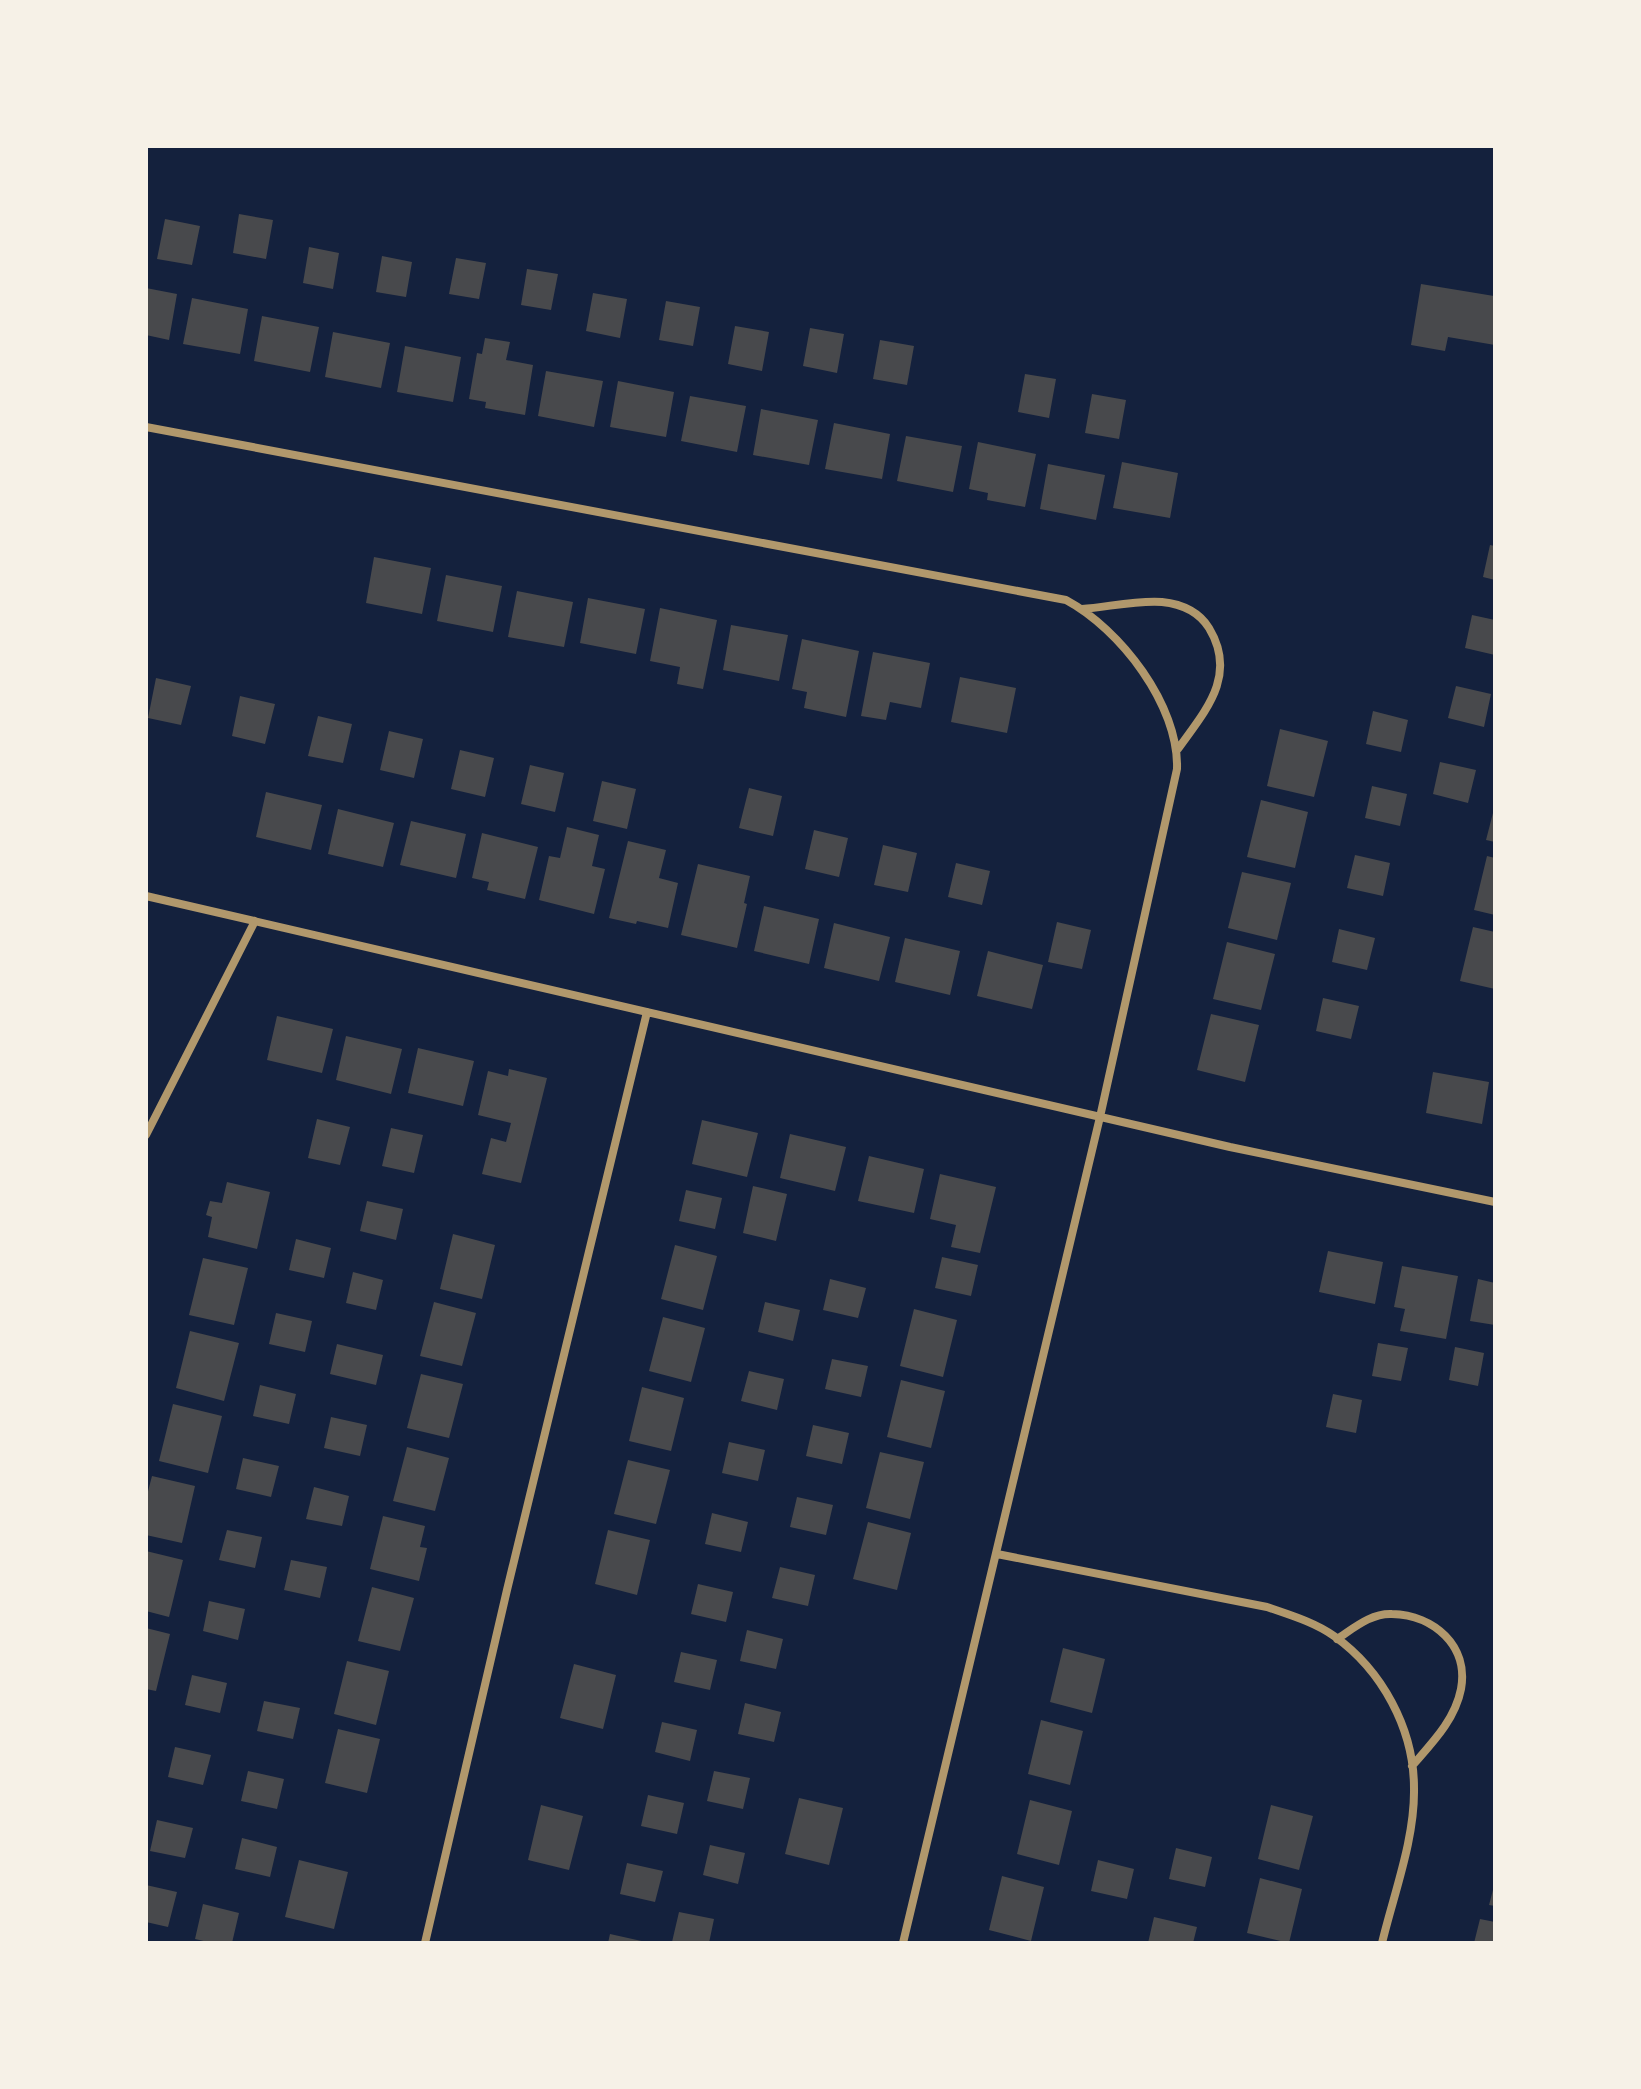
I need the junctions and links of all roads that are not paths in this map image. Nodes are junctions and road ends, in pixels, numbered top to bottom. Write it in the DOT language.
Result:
graph roads {
  1 [pos="146,427"];
  2 [pos="1082,609"];
  3 [pos="1178,749"];
  4 [pos="146,896"];
  5 [pos="255,921"];
  6 [pos="647,1012"];
  7 [pos="1100,1117"];
  8 [pos="146,1135"];
  9 [pos="1495,1202"];
  10 [pos="997,1554"];
  11 [pos="1337,1639"];
  12 [pos="1412,1766"];
  13 [pos="425,1943"];
  14 [pos="903,1943"];
  15 [pos="1382,1943"];
  1 -- 2 [label="street"];
  2 -- 3 [label="street"];
  2 -- 3 [label="street"];
  3 -- 7 [label="street"];
  4 -- 5 [label="street"];
  5 -- 6 [label="street"];
  5 -- 8 [label="street"];
  6 -- 7 [label="street"];
  6 -- 13 [label="street"];
  7 -- 9 [label="street"];
  7 -- 10 [label="street"];
  10 -- 11 [label="street"];
  10 -- 14 [label="street"];
  11 -- 12 [label="street"];
  11 -- 12 [label="street"];
  12 -- 15 [label="street"];
}
